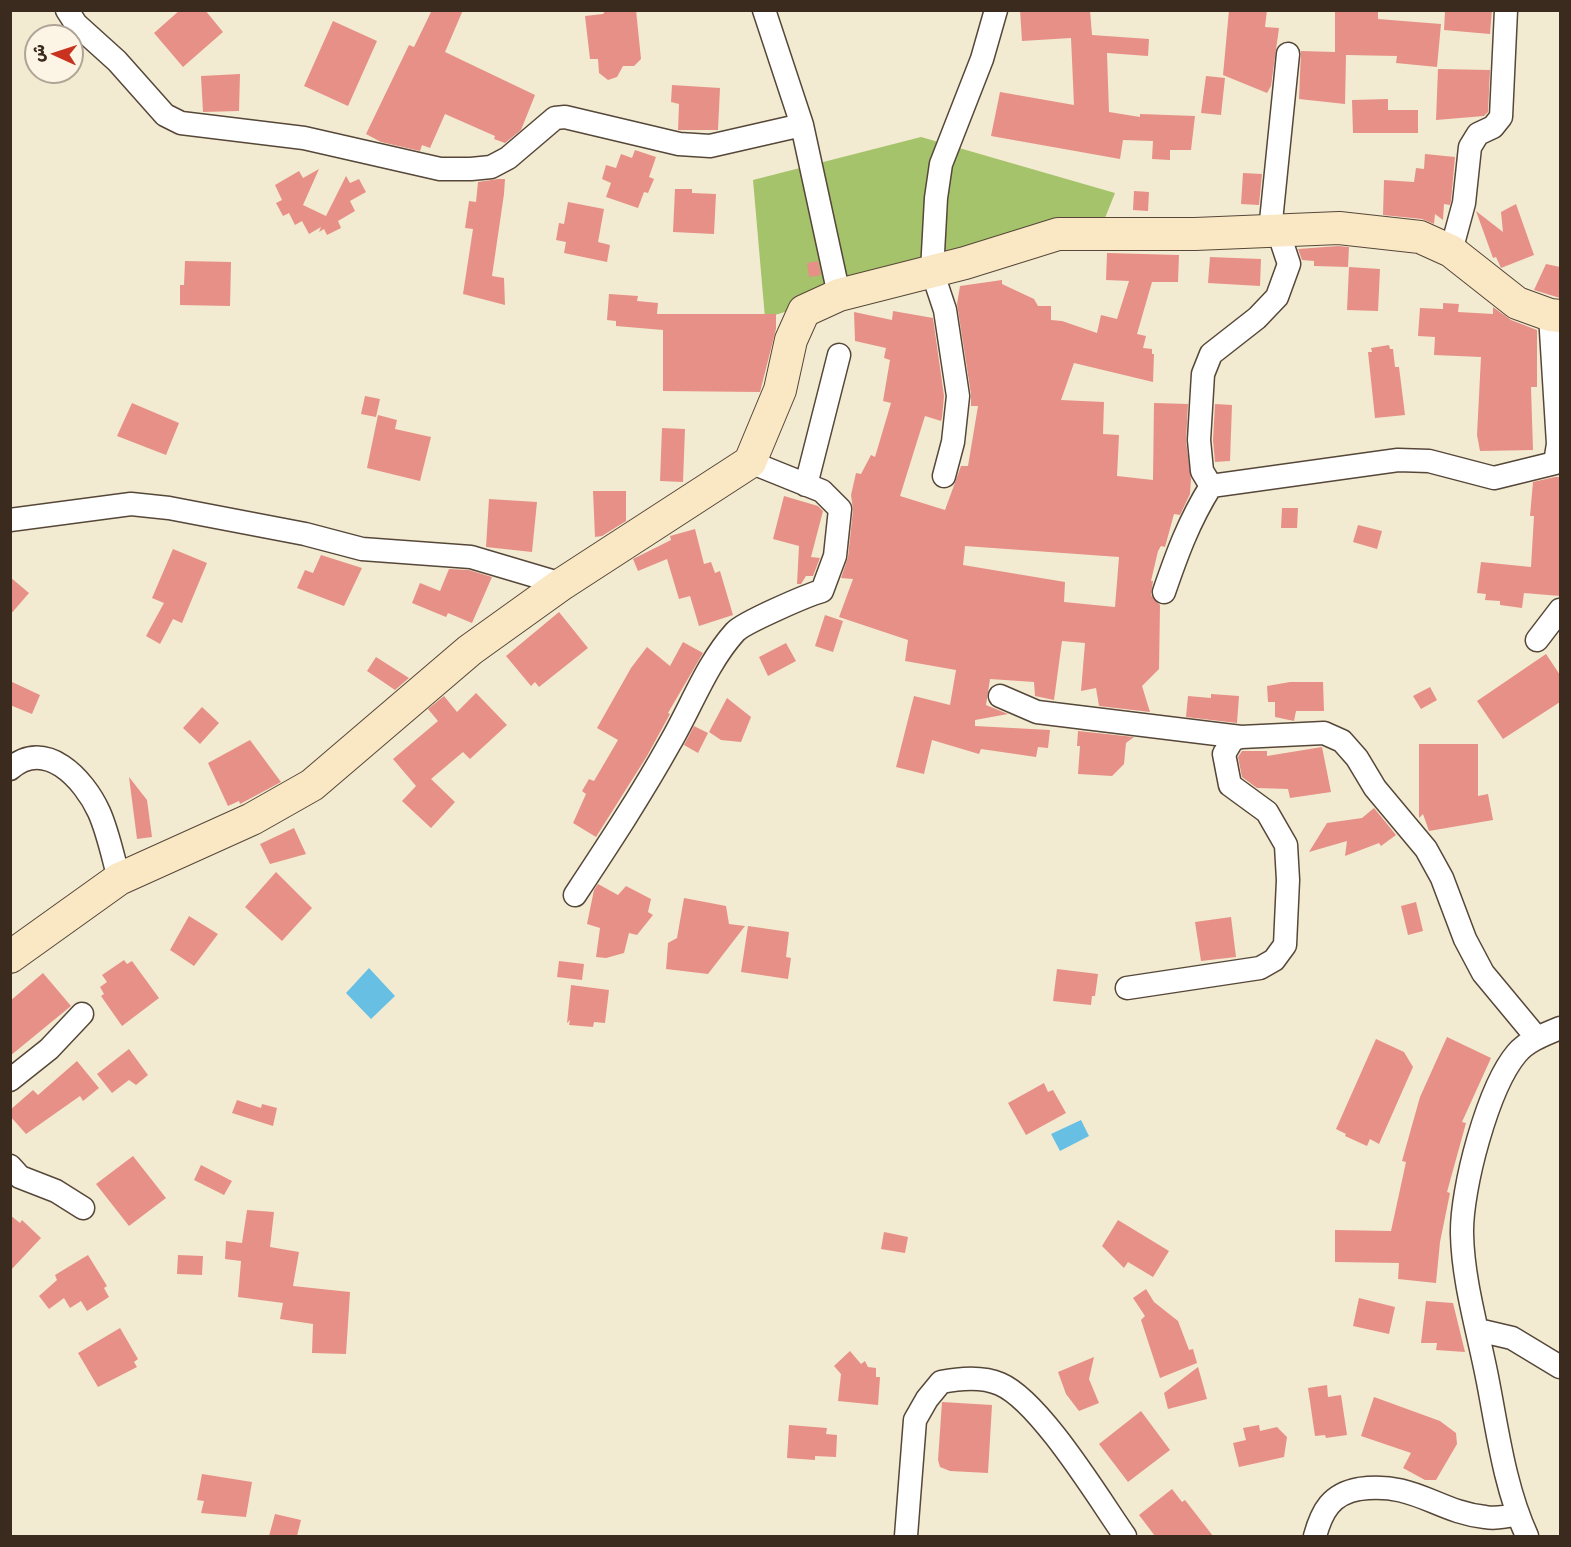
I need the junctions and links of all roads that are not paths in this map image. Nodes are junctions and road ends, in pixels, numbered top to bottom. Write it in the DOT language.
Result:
graph roads {
  1 [pos="67,10"];
  2 [pos="764,10"];
  3 [pos="996,10"];
  4 [pos="1506,10"];
  5 [pos="1288,54"];
  6 [pos="802,125"];
  7 [pos="1274,231"];
  8 [pos="1451,250"];
  9 [pos="932,271"];
  10 [pos="839,295"];
  11 [pos="1555,316"];
  12 [pos="839,355"];
  13 [pos="750,462"];
  14 [pos="1558,462"];
  15 [pos="944,476"];
  16 [pos="806,485"];
  17 [pos="1211,486"];
  18 [pos="10,520"];
  19 [pos="562,584"];
  20 [pos="1164,592"];
  21 [pos="1560,610"];
  22 [pos="1537,640"];
  23 [pos="1000,696"];
  24 [pos="1241,737"];
  25 [pos="10,769"];
  26 [pos="119,879"];
  27 [pos="575,895"];
  28 [pos="10,957"];
  29 [pos="1128,988"];
  30 [pos="82,1014"];
  31 [pos="1560,1028"];
  32 [pos="1537,1038"];
  33 [pos="10,1080"];
  34 [pos="10,1166"];
  35 [pos="83,1208"];
  36 [pos="1478,1330"];
  37 [pos="1560,1367"];
  38 [pos="1517,1514"];
  39 [pos="906,1536"];
  40 [pos="1125,1536"];
  41 [pos="1315,1536"];
  42 [pos="1527,1536"];
  1 -- 6 [label="street"];
  2 -- 6 [label="street"];
  3 -- 9 [label="street"];
  4 -- 8 [label="street"];
  5 -- 7 [label="street"];
  6 -- 10 [label="street"];
  7 -- 8 [label="street"];
  7 -- 9 [label="street"];
  7 -- 17 [label="street"];
  8 -- 11 [label="street"];
  9 -- 10 [label="street"];
  9 -- 15 [label="street"];
  10 -- 13 [label="street"];
  11 -- 14 [label="street"];
  12 -- 16 [label="street"];
  13 -- 16 [label="street"];
  13 -- 19 [label="street"];
  14 -- 17 [label="street"];
  16 -- 27 [label="street"];
  17 -- 20 [label="street"];
  18 -- 19 [label="street"];
  19 -- 26 [label="street"];
  21 -- 22 [label="street"];
  23 -- 24 [label="street"];
  24 -- 29 [label="street"];
  24 -- 32 [label="street"];
  25 -- 26 [label="street"];
  26 -- 28 [label="street"];
  30 -- 33 [label="street"];
  31 -- 32 [label="street"];
  32 -- 36 [label="street"];
  34 -- 35 [label="street"];
  36 -- 37 [label="street"];
  36 -- 38 [label="street"];
  38 -- 41 [label="street"];
  38 -- 42 [label="street"];
  39 -- 40 [label="street"];
}
